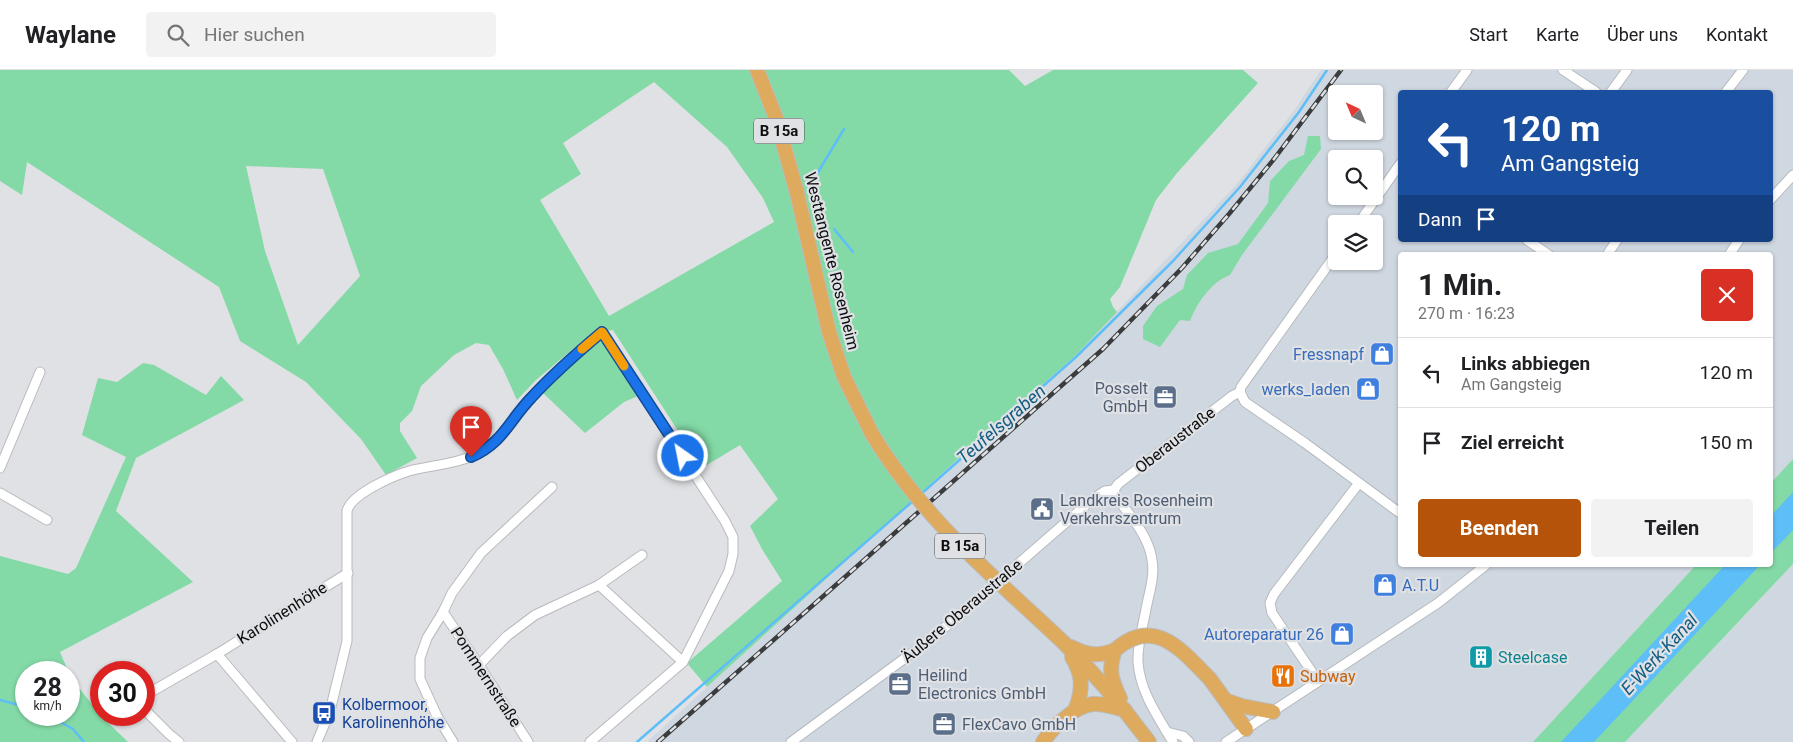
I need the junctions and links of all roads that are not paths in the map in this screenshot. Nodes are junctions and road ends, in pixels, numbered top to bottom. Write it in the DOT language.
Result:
graph roads {
  1 [pos="757,70"];
  2 [pos="1467,70"];
  3 [pos="1564,70"];
  4 [pos="1627,70"];
  5 [pos="1743,70"];
  6 [pos="1452,90"];
  7 [pos="1593,90"];
  8 [pos="1612,90"];
  9 [pos="1728,90"];
  10 [pos="1398,167"];
  11 [pos="1793,175"];
  12 [pos="1773,197"];
  13 [pos="1364,215"];
  14 [pos="1530,242"];
  15 [pos="1545,252"];
  16 [pos="1328,265"];
  17 [pos="40,372"];
  18 [pos="1240,392"];
  19 [pos="0,468"];
  20 [pos="1359,483"];
  21 [pos="552,487"];
  22 [pos="1114,490"];
  23 [pos="0,493"];
  24 [pos="1398,512"];
  25 [pos="47,520"];
  26 [pos="642,555"];
  27 [pos="1483,567"];
  28 [pos="348,572"];
  29 [pos="599,585"];
  30 [pos="443,612"];
  31 [pos="1064,643"];
  32 [pos="1116,650"];
  33 [pos="217,654"];
  34 [pos="683,662"];
  35 [pos="479,665"];
  36 [pos="1318,681"];
  37 [pos="155,690"];
  38 [pos="1227,701"];
  39 [pos="1076,708"];
  40 [pos="1125,710"];
  41 [pos="1273,712"];
  42 [pos="155,719"];
  43 [pos="1246,729"];
  44 [pos="807,730"];
  45 [pos="1167,732"];
  46 [pos="180,742"];
  47 [pos="292,742"];
  48 [pos="317,742"];
  49 [pos="453,742"];
  50 [pos="528,742"];
  51 [pos="590,742"];
  52 [pos="791,742"];
  53 [pos="806,742"];
  54 [pos="1043,742"];
  55 [pos="1149,742"];
  56 [pos="1173,742"];
  57 [pos="1189,742"];
  58 [pos="1226,742"];
  1 -- 31 [label="highway, Westtangente Rosenheim / B 15a, bridge"];
  2 -- 6 [label="street"];
  3 -- 7 [label="street"];
  4 -- 8 [label="street"];
  5 -- 9 [label="street"];
  10 -- 13 [label="street"];
  11 -- 12 [label="street"];
  14 -- 15 [label="street"];
  16 -- 18 [label="street, Oberaustraße"];
  17 -- 19 [label="street"];
  18 -- 20 [label="street"];
  18 -- 22 [label="street, Oberaustraße"];
  20 -- 24 [label="street"];
  20 -- 36 [label="street"];
  21 -- 30 [label="street"];
  22 -- 44 [label="street, Äußere Oberaustraße"];
  22 -- 45 [label="street"];
  23 -- 25 [label="street"];
  26 -- 29 [label="street"];
  27 -- 36 [label="street"];
  28 -- 33 [label="street, Karolinenhöhe"];
  28 -- 34 [label="street, Karolinenhöhe"];
  28 -- 48 [label="street, Karolinenhöhe"];
  29 -- 34 [label="street"];
  29 -- 35 [label="street"];
  30 -- 35 [label="street, Pommernstraße"];
  30 -- 49 [label="street"];
  31 -- 32 [label="highway"];
  31 -- 39 [label="highway"];
  31 -- 40 [label="highway, Westtangente Rosenheim / B 15a"];
  32 -- 38 [label="highway, bridge"];
  32 -- 40 [label="highway"];
  33 -- 37 [label="street, Karolinenhöhe"];
  33 -- 47 [label="street, Karolinenhöhe"];
  34 -- 51 [label="street"];
  35 -- 50 [label="street, Pommernstraße"];
  36 -- 41 [label="street"];
  38 -- 41 [label="highway"];
  38 -- 43 [label="highway"];
  39 -- 40 [label="highway"];
  39 -- 54 [label="highway"];
  40 -- 55 [label="highway, Westtangente Rosenheim / B 15a"];
  41 -- 43 [label="street"];
  42 -- 46 [label="street"];
  43 -- 58 [label="street"];
  44 -- 52 [label="street, Äußere Oberaustraße"];
  44 -- 53 [label="street"];
  45 -- 56 [label="street"];
  45 -- 57 [label="street"];
}
